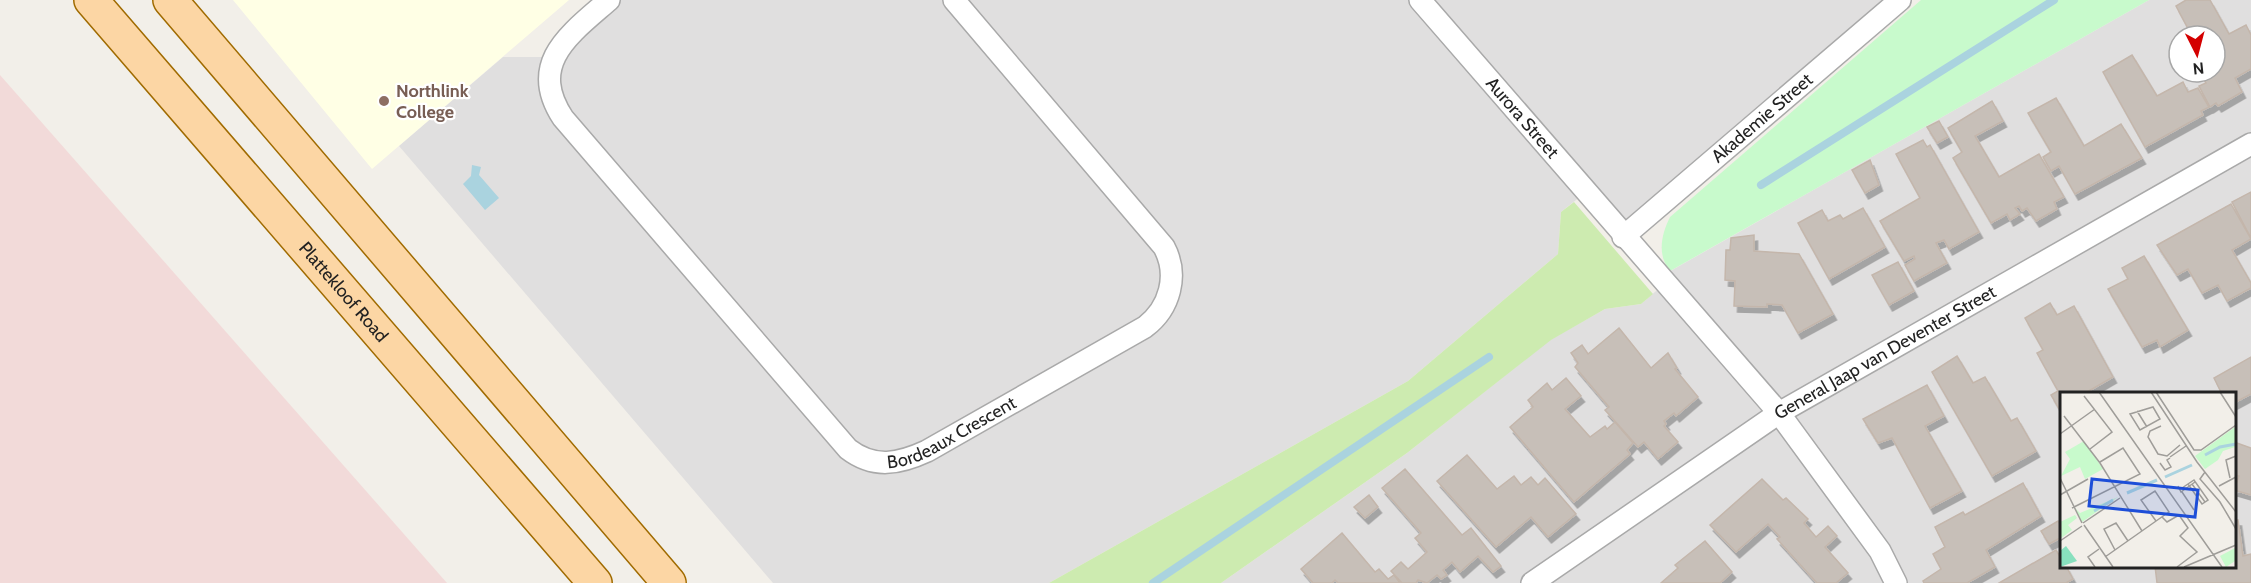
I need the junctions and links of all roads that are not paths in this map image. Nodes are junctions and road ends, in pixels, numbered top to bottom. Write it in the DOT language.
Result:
graph roads {
  1 [pos="91,0"];
  2 [pos="170,0"];
  3 [pos="609,0"];
  4 [pos="954,0"];
  5 [pos="1420,0"];
  6 [pos="1900,0"];
  7 [pos="2251,144"];
  8 [pos="1623,237"];
  9 [pos="1779,413"];
  10 [pos="595,583"];
  11 [pos="669,583"];
  12 [pos="1532,583"];
  13 [pos="1896,583"];
  1 -- 10 [label="main road, Plattekloof Road"];
  2 -- 11 [label="main road"];
  3 -- 4 [label="street, Bordeaux Crescent"];
  5 -- 8 [label="street, Aurora Street"];
  6 -- 8 [label="street, Akademie Street"];
  7 -- 9 [label="street, General Jaap van Deventer Street"];
  8 -- 9 [label="street, Aurora Street"];
  9 -- 12 [label="street, General Jaap van Deventer Street"];
  9 -- 13 [label="street, Aurora Street"];
}
